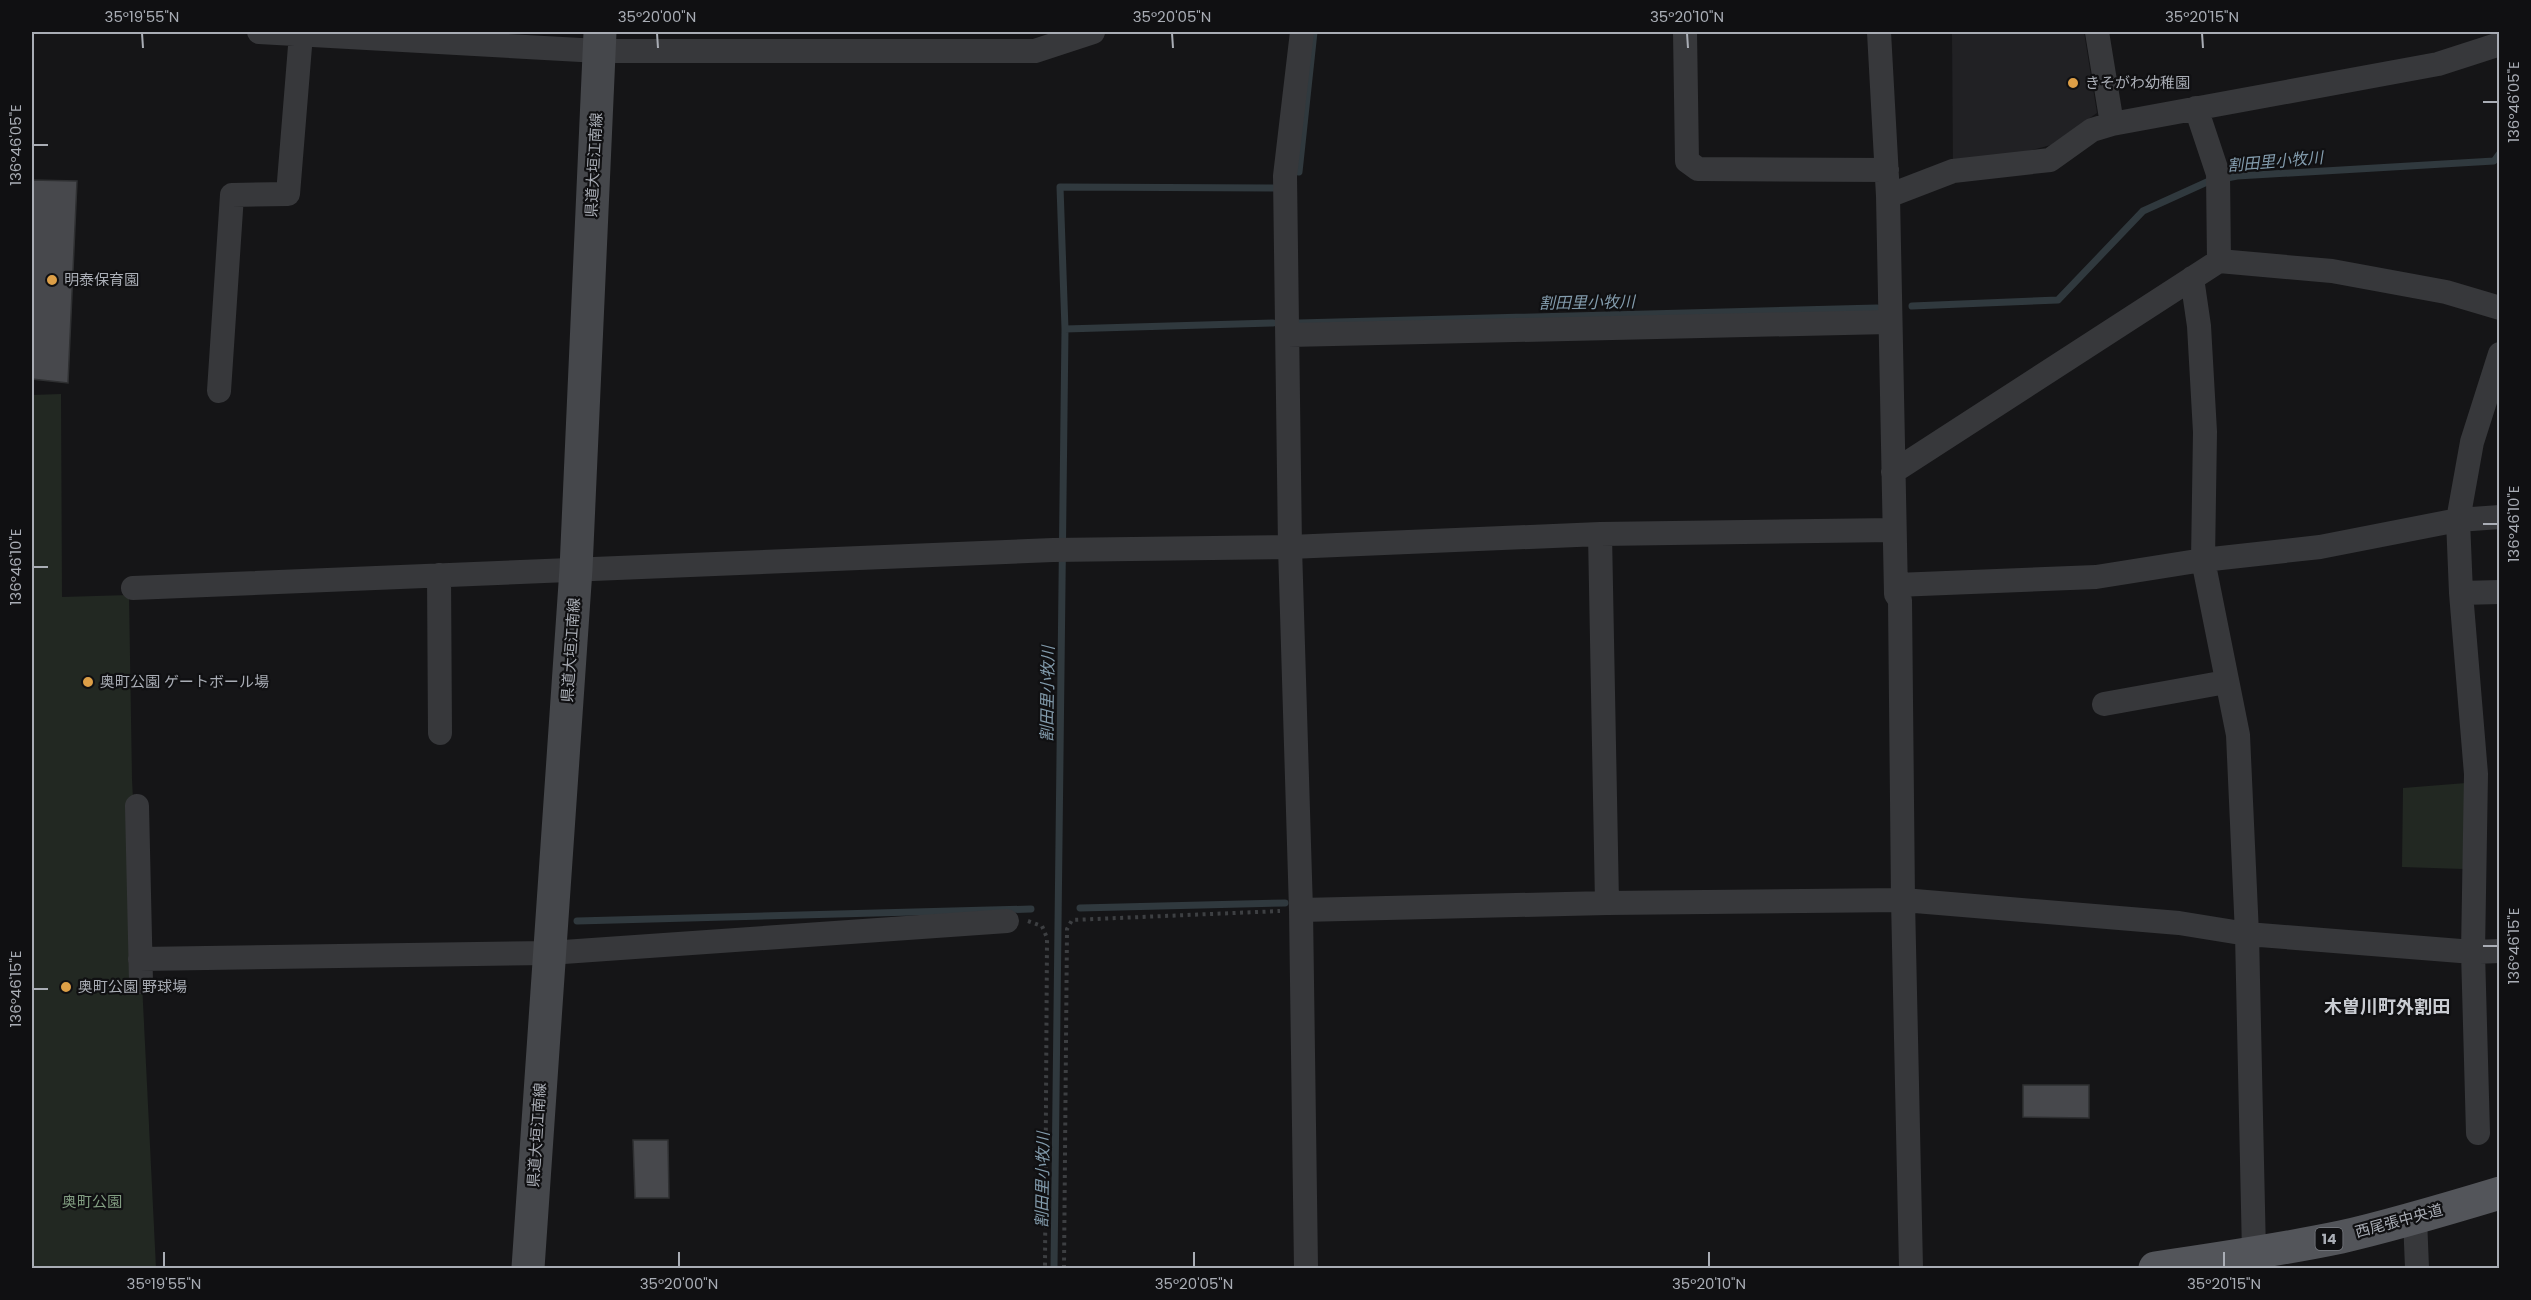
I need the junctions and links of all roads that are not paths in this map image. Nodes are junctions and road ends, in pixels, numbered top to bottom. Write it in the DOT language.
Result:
graph roads {
  1 [pos="259,32"];
  2 [pos="1093,32"];
  3 [pos="1302,32"];
  4 [pos="1685,32"];
  5 [pos="1879,32"];
  6 [pos="2097,32"];
  7 [pos="301,34"];
  8 [pos="341,34"];
  9 [pos="599,41"];
  10 [pos="2499,44"];
  11 [pos="2196,108"];
  12 [pos="2112,124"];
  13 [pos="1887,170"];
  14 [pos="1888,196"];
  15 [pos="2218,261"];
  16 [pos="2192,278"];
  17 [pos="2499,309"];
  18 [pos="1889,322"];
  19 [pos="1288,335"];
  20 [pos="2499,354"];
  21 [pos="219,391"];
  22 [pos="1893,472"];
  23 [pos="2499,517"];
  24 [pos="2458,520"];
  25 [pos="1894,530"];
  26 [pos="1600,534"];
  27 [pos="1290,547"];
  28 [pos="2203,560"];
  29 [pos="576,569"];
  30 [pos="439,575"];
  31 [pos="1896,585"];
  32 [pos="133,588"];
  33 [pos="2499,592"];
  34 [pos="2461,593"];
  35 [pos="2226,682"];
  36 [pos="2104,704"];
  37 [pos="440,733"];
  38 [pos="137,806"];
  39 [pos="1903,900"];
  40 [pos="1607,903"];
  41 [pos="1301,910"];
  42 [pos="1007,921"];
  43 [pos="2247,934"];
  44 [pos="2499,951"];
  45 [pos="2473,952"];
  46 [pos="549,953"];
  47 [pos="2478,1133"];
  48 [pos="2499,1193"];
  49 [pos="2415,1218"];
  50 [pos="2254,1253"];
  51 [pos="2219,1265"];
  52 [pos="528,1269"];
  53 [pos="1306,1269"];
  54 [pos="1911,1269"];
  55 [pos="2156,1269"];
  56 [pos="2418,1269"];
  1 -- 7 [label="street"];
  2 -- 9 [label="street"];
  3 -- 19 [label="street"];
  4 -- 13 [label="street"];
  5 -- 13 [label="street"];
  6 -- 12 [label="street"];
  7 -- 8 [label="street"];
  7 -- 21 [label="street"];
  8 -- 9 [label="street"];
  9 -- 29 [label="main road, 県道大垣江南線"];
  10 -- 11 [label="street"];
  11 -- 12 [label="street"];
  11 -- 15 [label="street"];
  12 -- 14 [label="street"];
  13 -- 14 [label="street"];
  14 -- 18 [label="street"];
  15 -- 16 [label="street"];
  15 -- 17 [label="street"];
  16 -- 22 [label="street"];
  16 -- 28 [label="street"];
  18 -- 19 [label="street"];
  18 -- 22 [label="street"];
  19 -- 27 [label="street"];
  20 -- 24 [label="street"];
  22 -- 25 [label="street"];
  23 -- 24 [label="street"];
  24 -- 28 [label="street"];
  24 -- 34 [label="street"];
  25 -- 26 [label="street"];
  25 -- 31 [label="street"];
  26 -- 27 [label="street"];
  26 -- 40 [label="street"];
  27 -- 29 [label="street"];
  27 -- 41 [label="street"];
  28 -- 31 [label="street"];
  28 -- 35 [label="street"];
  29 -- 30 [label="street"];
  29 -- 46 [label="main road, 県道大垣江南線"];
  30 -- 32 [label="street"];
  30 -- 37 [label="street"];
  31 -- 39 [label="street"];
  33 -- 34 [label="street"];
  34 -- 45 [label="street"];
  35 -- 36 [label="street"];
  35 -- 43 [label="street"];
  38 -- 46 [label="street"];
  39 -- 40 [label="street"];
  39 -- 43 [label="street"];
  39 -- 54 [label="street"];
  40 -- 41 [label="street"];
  41 -- 53 [label="street"];
  42 -- 46 [label="street"];
  43 -- 45 [label="street"];
  43 -- 50 [label="street"];
  44 -- 45 [label="street"];
  45 -- 47 [label="street"];
  46 -- 52 [label="main road, 県道大垣江南線"];
  48 -- 49 [label="main road, 西尾張中央道 / 14"];
  49 -- 50 [label="main road, 西尾張中央道 / 14"];
  49 -- 56 [label="street"];
  50 -- 51 [label="main road, 西尾張中央道 / 14"];
  51 -- 55 [label="main road, 西尾張中央道 / 14"];
}
